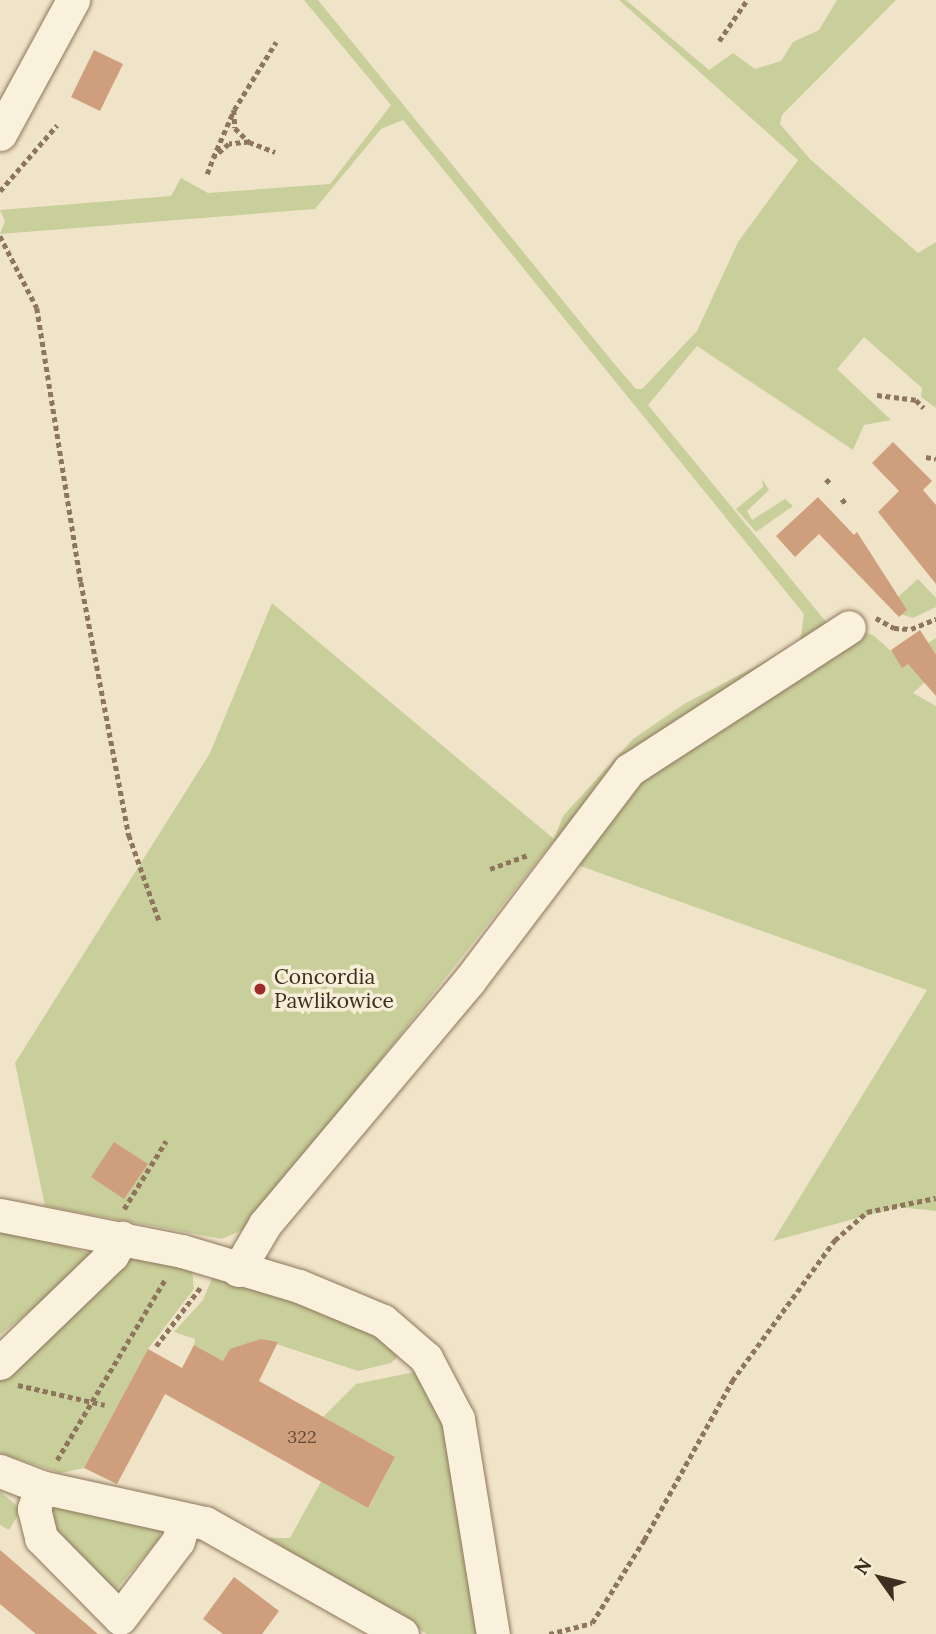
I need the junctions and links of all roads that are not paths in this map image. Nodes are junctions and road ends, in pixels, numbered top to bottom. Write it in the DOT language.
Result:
graph roads {
  1 [pos="72,1"];
  2 [pos="0,134"];
  3 [pos="855,622"];
  4 [pos="0,1215"];
  5 [pos="122,1238"];
  6 [pos="209,1260"];
  7 [pos="6,1374"];
  8 [pos="0,1471"];
  9 [pos="41,1487"];
  10 [pos="184,1521"];
  11 [pos="402,1634"];
  12 [pos="494,1634"];
  1 -- 2 [label="street"];
  3 -- 6 [label="street"];
  4 -- 5 [label="street"];
  5 -- 6 [label="street"];
  5 -- 7 [label="street"];
  6 -- 12 [label="street"];
  8 -- 9 [label="street"];
  9 -- 10 [label="street"];
  9 -- 10 [label="street"];
  10 -- 11 [label="street"];
}
